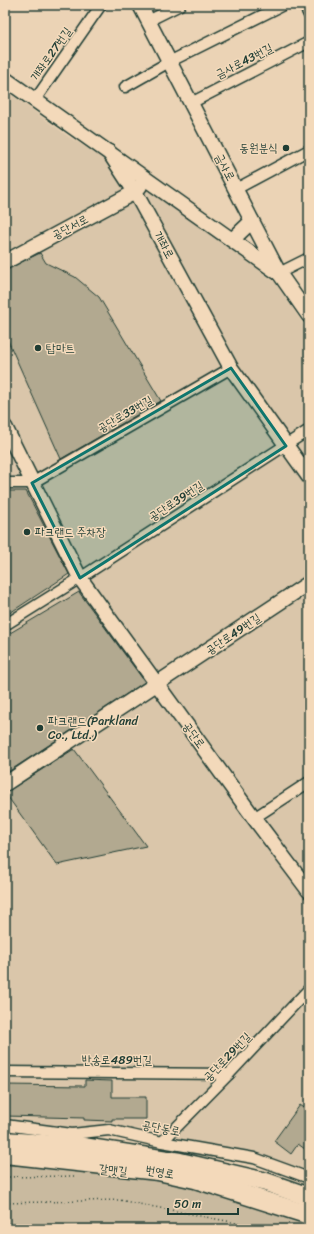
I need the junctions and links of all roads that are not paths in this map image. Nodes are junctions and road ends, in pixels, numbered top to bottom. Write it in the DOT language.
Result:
graph roads {
  1 [pos="140,5"];
  2 [pos="180,5"];
  3 [pos="283,5"];
  4 [pos="304,5"];
  5 [pos="99,6"];
  6 [pos="309,15"];
  7 [pos="148,21"];
  8 [pos="309,42"];
  9 [pos="169,62"];
  10 [pos="5,79"];
  11 [pos="125,87"];
  12 [pos="35,100"];
  13 [pos="191,103"];
  14 [pos="309,150"];
  15 [pos="109,152"];
  16 [pos="147,179"];
  17 [pos="236,189"];
  18 [pos="135,192"];
  19 [pos="252,221"];
  20 [pos="232,240"];
  21 [pos="309,258"];
  22 [pos="5,262"];
  23 [pos="279,273"];
  24 [pos="309,316"];
  25 [pos="231,368"];
  26 [pos="5,427"];
  27 [pos="309,430"];
  28 [pos="286,446"];
  29 [pos="309,477"];
  30 [pos="5,483"];
  31 [pos="32,483"];
  32 [pos="80,578"];
  33 [pos="309,583"];
  34 [pos="5,625"];
  35 [pos="157,684"];
  36 [pos="309,782"];
  37 [pos="5,784"];
  38 [pos="254,818"];
  39 [pos="309,891"];
  40 [pos="309,989"];
  41 [pos="5,1072"];
  42 [pos="229,1074"];
  43 [pos="5,1125"];
  44 [pos="5,1141"];
  45 [pos="162,1142"];
  46 [pos="5,1154"];
  47 [pos="309,1178"];
  48 [pos="309,1197"];
  49 [pos="309,1215"];
  1 -- 7 [label="street, 금사로"];
  2 -- 7 [label="street"];
  3 -- 9 [label="street"];
  4 -- 6 [label="street"];
  5 -- 12 [label="street, 개좌로27번길"];
  7 -- 9 [label="street, 금사로"];
  8 -- 13 [label="street, 금사로43번길"];
  9 -- 11 [label="street"];
  9 -- 13 [label="street, 금사로"];
  10 -- 12 [label="street, 개좌로"];
  12 -- 15 [label="street, 개좌로"];
  13 -- 17 [label="street, 금사로"];
  14 -- 17 [label="street"];
  15 -- 16 [label="street, 금사로"];
  15 -- 18 [label="street, 개좌로"];
  16 -- 18 [label="street, 공단서로"];
  16 -- 20 [label="street, 금사로"];
  17 -- 19 [label="street, 금사로"];
  18 -- 22 [label="street, 공단서로"];
  18 -- 25 [label="street, 개좌로"];
  19 -- 20 [label="street"];
  19 -- 23 [label="street, 금사로"];
  20 -- 23 [label="street, 금사로"];
  21 -- 23 [label="street"];
  23 -- 24 [label="street, 금사로"];
  25 -- 28 [label="street, 개좌로"];
  25 -- 31 [label="street, 공단로33번길"];
  26 -- 31 [label="street, 공단로"];
  27 -- 28 [label="street"];
  28 -- 29 [label="street, 개좌로"];
  28 -- 32 [label="street, 공단로39번길"];
  30 -- 31 [label="street"];
  31 -- 32 [label="street, 공단로"];
  32 -- 34 [label="street"];
  32 -- 35 [label="street, 공단로"];
  33 -- 35 [label="street, 공단로49번길"];
  35 -- 37 [label="street, 공단로49번길"];
  35 -- 38 [label="street, 공단로"];
  36 -- 38 [label="street"];
  38 -- 39 [label="street, 공단로"];
  40 -- 42 [label="street, 공단로29번길"];
  41 -- 42 [label="street, 반송로489번길"];
  42 -- 45 [label="street, 공단로29번길"];
  43 -- 45 [label="street, 공단동로"];
  44 -- 48 [label="highway, 번영로"];
  45 -- 47 [label="street, 공단동로"];
  46 -- 49 [label="highway, 번영로"];
}
